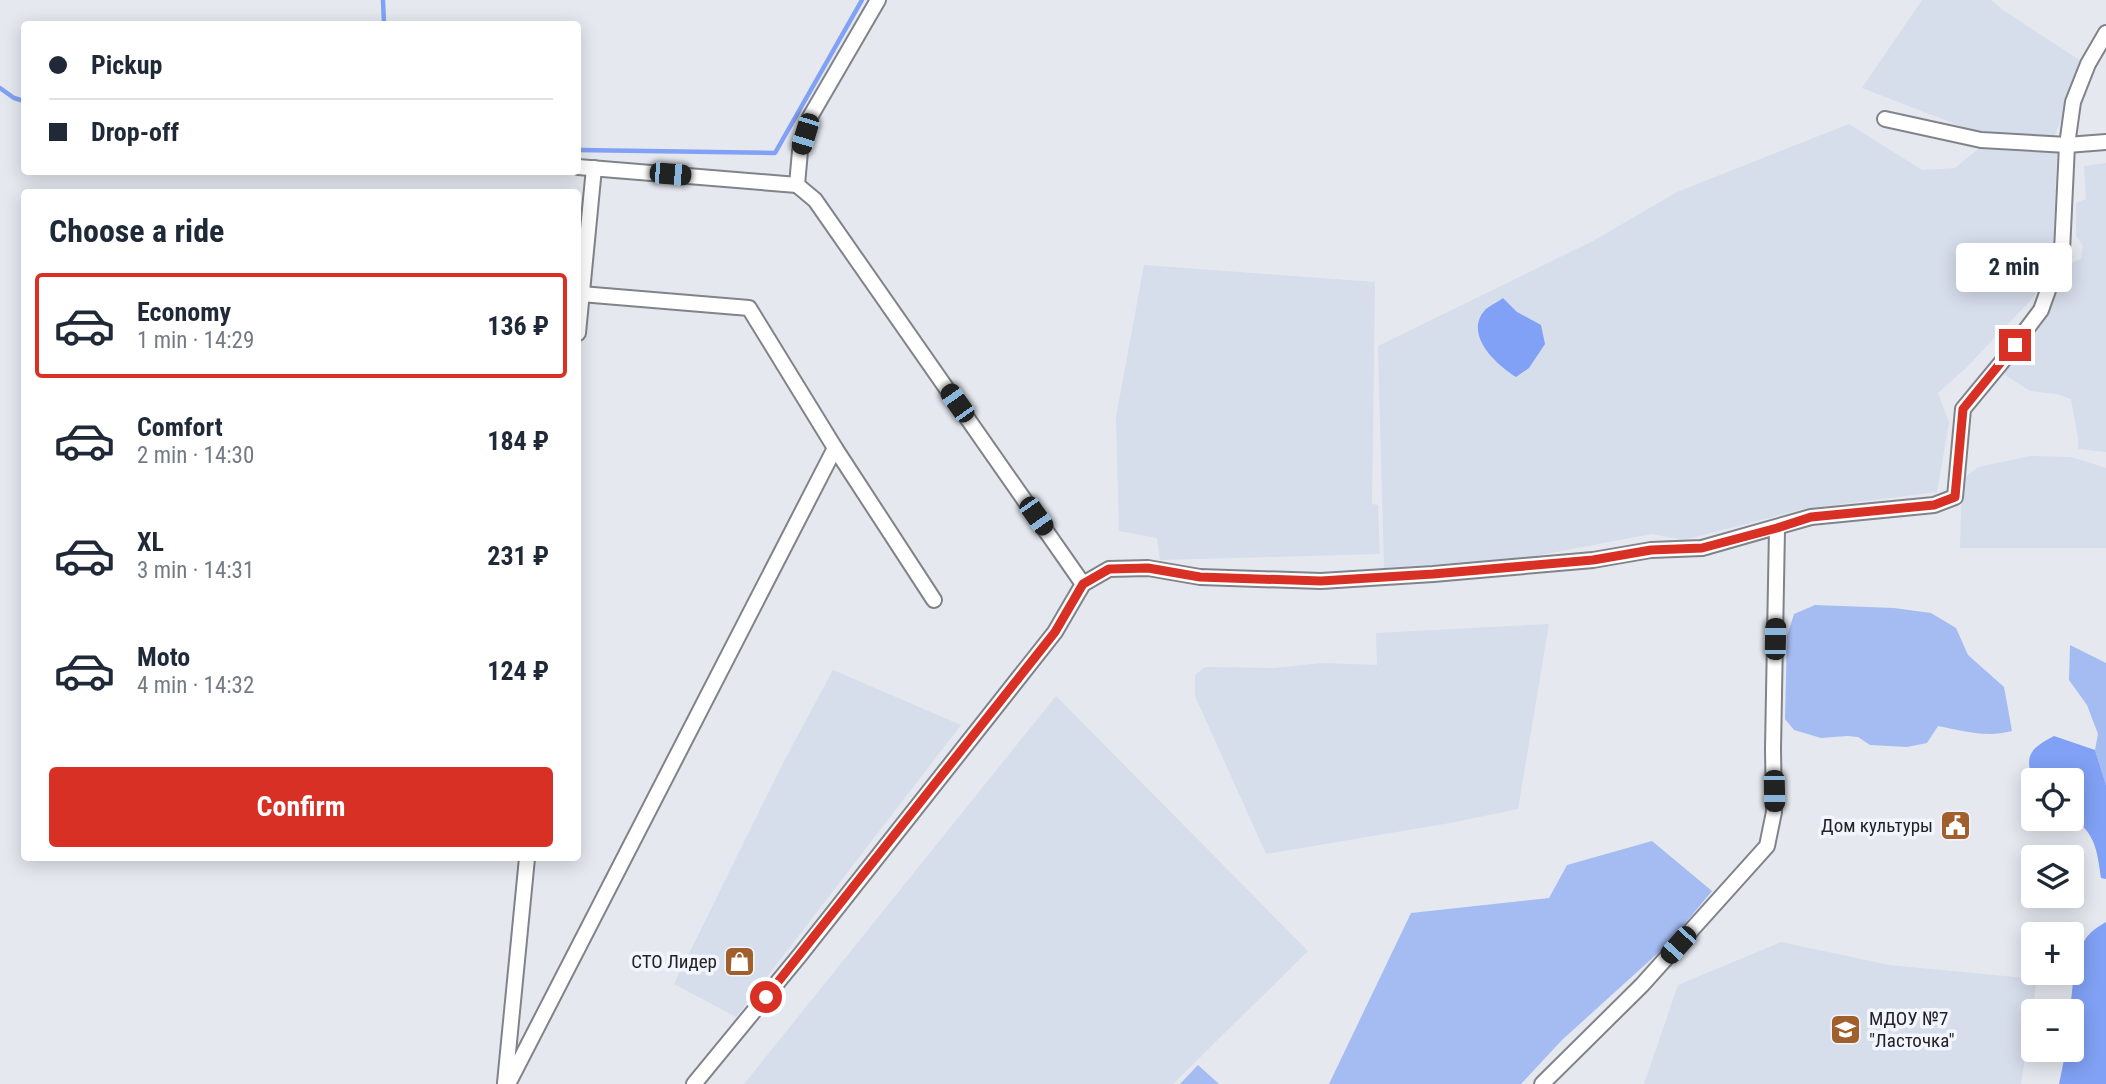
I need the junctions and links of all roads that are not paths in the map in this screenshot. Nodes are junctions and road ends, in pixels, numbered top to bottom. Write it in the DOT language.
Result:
graph roads {
  1 [pos="878,0"];
  2 [pos="2106,33"];
  3 [pos="1885,119"];
  4 [pos="2106,142"];
  5 [pos="2065,145"];
  6 [pos="581,167"];
  7 [pos="594,168"];
  8 [pos="797,185"];
  9 [pos="581,294"];
  10 [pos="835,448"];
  11 [pos="1777,528"];
  12 [pos="1083,584"];
  13 [pos="934,600"];
  14 [pos="527,861"];
  15 [pos="507,1084"];
  16 [pos="694,1084"];
  17 [pos="1542,1084"];
  1 -- 8 [label="street"];
  2 -- 5 [label="street"];
  3 -- 5 [label="street"];
  4 -- 5 [label="street"];
  5 -- 11 [label="street"];
  6 -- 7 [label="street"];
  7 -- 8 [label="street"];
  7 -- 9 [label="street"];
  8 -- 12 [label="street"];
  9 -- 10 [label="street"];
  10 -- 13 [label="street"];
  10 -- 15 [label="street"];
  11 -- 12 [label="street"];
  11 -- 17 [label="street"];
  12 -- 16 [label="street"];
  14 -- 15 [label="street"];
}
